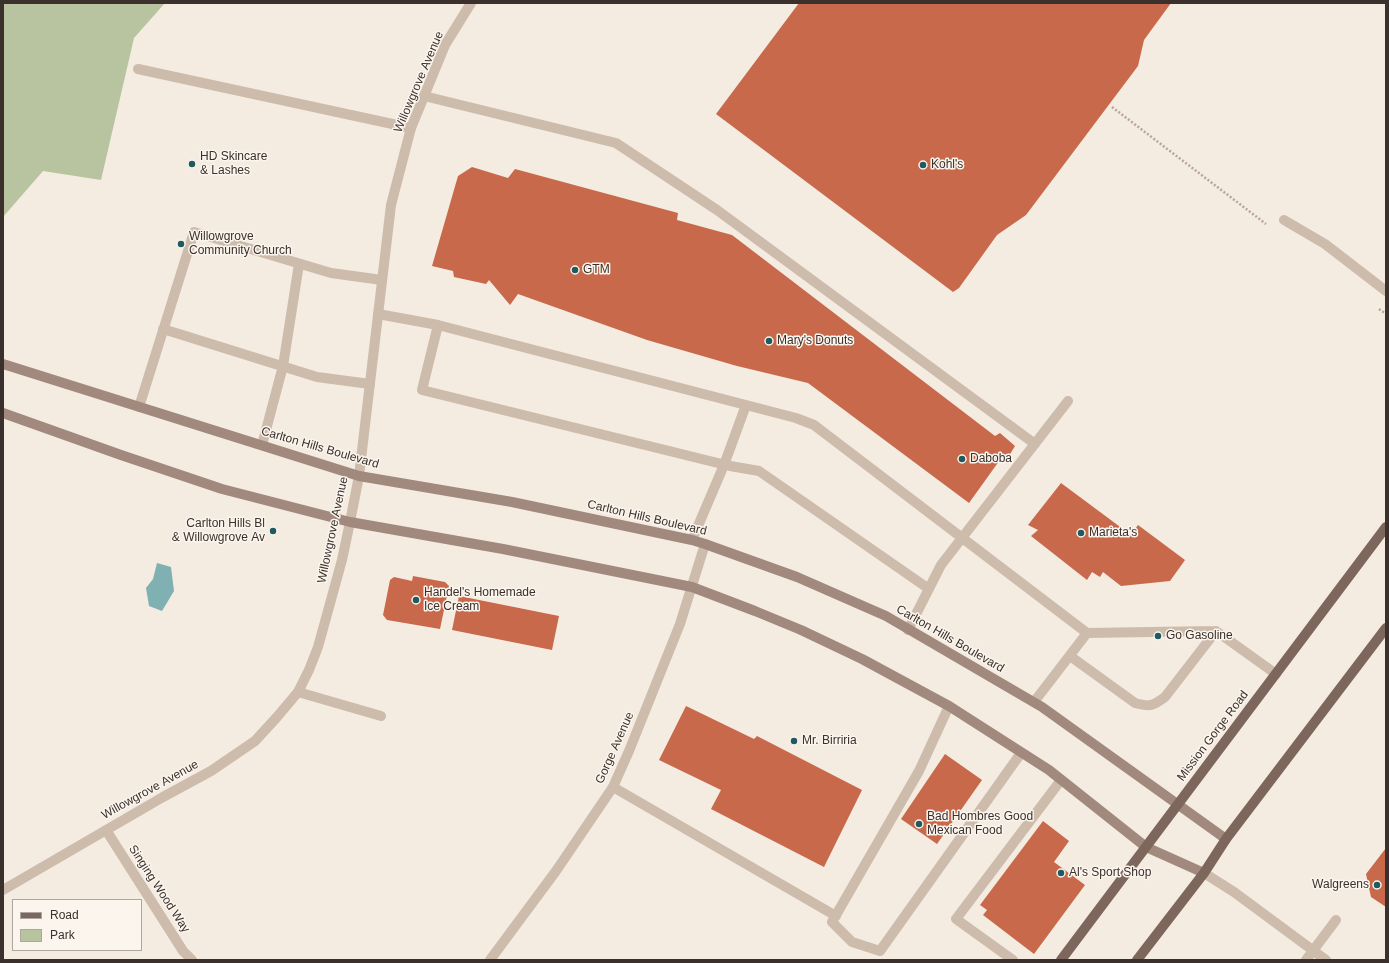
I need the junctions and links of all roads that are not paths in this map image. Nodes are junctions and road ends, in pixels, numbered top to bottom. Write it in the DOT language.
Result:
graph roads {
  1 [pos="471,3"];
  2 [pos="138,70"];
  3 [pos="424,96"];
  4 [pos="411,128"];
  5 [pos="1284,220"];
  6 [pos="299,264"];
  7 [pos="382,280"];
  8 [pos="1386,291"];
  9 [pos="378,314"];
  10 [pos="438,325"];
  11 [pos="163,329"];
  12 [pos="3,364"];
  13 [pos="283,366"];
  14 [pos="370,384"];
  15 [pos="1068,401"];
  16 [pos="746,405"];
  17 [pos="139,407"];
  18 [pos="3,413"];
  19 [pos="1035,444"];
  20 [pos="262,445"];
  21 [pos="724,464"];
  22 [pos="359,476"];
  23 [pos="350,522"];
  24 [pos="1386,527"];
  25 [pos="962,538"];
  26 [pos="692,540"];
  27 [pos="706,544"];
  28 [pos="692,587"];
  29 [pos="929,589"];
  30 [pos="1386,628"];
  31 [pos="908,630"];
  32 [pos="1216,631"];
  33 [pos="1087,632"];
  34 [pos="1070,656"];
  35 [pos="1276,674"];
  36 [pos="298,692"];
  37 [pos="1034,702"];
  38 [pos="949,706"];
  39 [pos="381,716"];
  40 [pos="1021,753"];
  41 [pos="1062,780"];
  42 [pos="613,787"];
  43 [pos="1178,805"];
  44 [pos="106,830"];
  45 [pos="1226,839"];
  46 [pos="1146,847"];
  47 [pos="1204,873"];
  48 [pos="3,890"];
  49 [pos="836,916"];
  50 [pos="1336,920"];
  51 [pos="1313,951"];
  52 [pos="192,960"];
  53 [pos="490,960"];
  54 [pos="1013,960"];
  55 [pos="1061,960"];
  56 [pos="1137,960"];
  57 [pos="1306,960"];
  58 [pos="1326,960"];
  1 -- 3 [label="street, Willowgrove Avenue"];
  2 -- 4 [label="street"];
  3 -- 4 [label="street, Willowgrove Avenue"];
  3 -- 19 [label="street"];
  4 -- 7 [label="street, Willowgrove Avenue"];
  5 -- 8 [label="street"];
  6 -- 7 [label="street"];
  6 -- 11 [label="street"];
  6 -- 13 [label="street"];
  7 -- 9 [label="street, Willowgrove Avenue"];
  9 -- 10 [label="street"];
  9 -- 14 [label="street, Willowgrove Avenue"];
  10 -- 16 [label="street"];
  10 -- 21 [label="street"];
  11 -- 13 [label="street"];
  11 -- 17 [label="street"];
  12 -- 17 [label="main road, Carlton Hills Boulevard"];
  13 -- 14 [label="street"];
  13 -- 20 [label="street"];
  14 -- 22 [label="street, Willowgrove Avenue"];
  15 -- 19 [label="street"];
  16 -- 21 [label="street"];
  16 -- 25 [label="street"];
  17 -- 20 [label="main road, Carlton Hills Boulevard"];
  18 -- 23 [label="main road"];
  19 -- 25 [label="street"];
  20 -- 22 [label="main road, Carlton Hills Boulevard"];
  21 -- 26 [label="street"];
  21 -- 29 [label="street"];
  22 -- 23 [label="street, Willowgrove Avenue"];
  22 -- 26 [label="main road, Carlton Hills Boulevard"];
  23 -- 28 [label="main road"];
  23 -- 36 [label="street, Willowgrove Avenue"];
  24 -- 35 [label="main road, Mission Gorge Road"];
  25 -- 29 [label="street"];
  25 -- 33 [label="street"];
  26 -- 27 [label="main road, Carlton Hills Boulevard"];
  27 -- 28 [label="street, Gorge Avenue"];
  27 -- 31 [label="main road, Carlton Hills Boulevard"];
  28 -- 38 [label="main road"];
  28 -- 42 [label="street, Gorge Avenue"];
  29 -- 31 [label="street"];
  30 -- 45 [label="main road"];
  31 -- 37 [label="main road, Carlton Hills Boulevard"];
  32 -- 33 [label="street"];
  32 -- 34 [label="street"];
  32 -- 35 [label="street"];
  33 -- 34 [label="street"];
  34 -- 37 [label="street"];
  35 -- 43 [label="main road, Mission Gorge Road"];
  36 -- 39 [label="street"];
  36 -- 44 [label="street, Willowgrove Avenue"];
  37 -- 43 [label="main road, Carlton Hills Boulevard"];
  38 -- 40 [label="main road"];
  38 -- 49 [label="street"];
  40 -- 41 [label="main road"];
  40 -- 49 [label="street"];
  41 -- 46 [label="main road"];
  41 -- 54 [label="street"];
  42 -- 49 [label="street"];
  42 -- 53 [label="street, Gorge Avenue"];
  43 -- 45 [label="main road, Carlton Hills Boulevard"];
  43 -- 46 [label="main road, Mission Gorge Road"];
  44 -- 48 [label="street, Willowgrove Avenue"];
  44 -- 52 [label="street, Singing Wood Way"];
  45 -- 47 [label="main road"];
  46 -- 47 [label="main road"];
  46 -- 55 [label="main road, Mission Gorge Road"];
  47 -- 51 [label="street"];
  47 -- 56 [label="main road"];
  50 -- 51 [label="street"];
  51 -- 57 [label="street"];
  51 -- 58 [label="street"];
}
